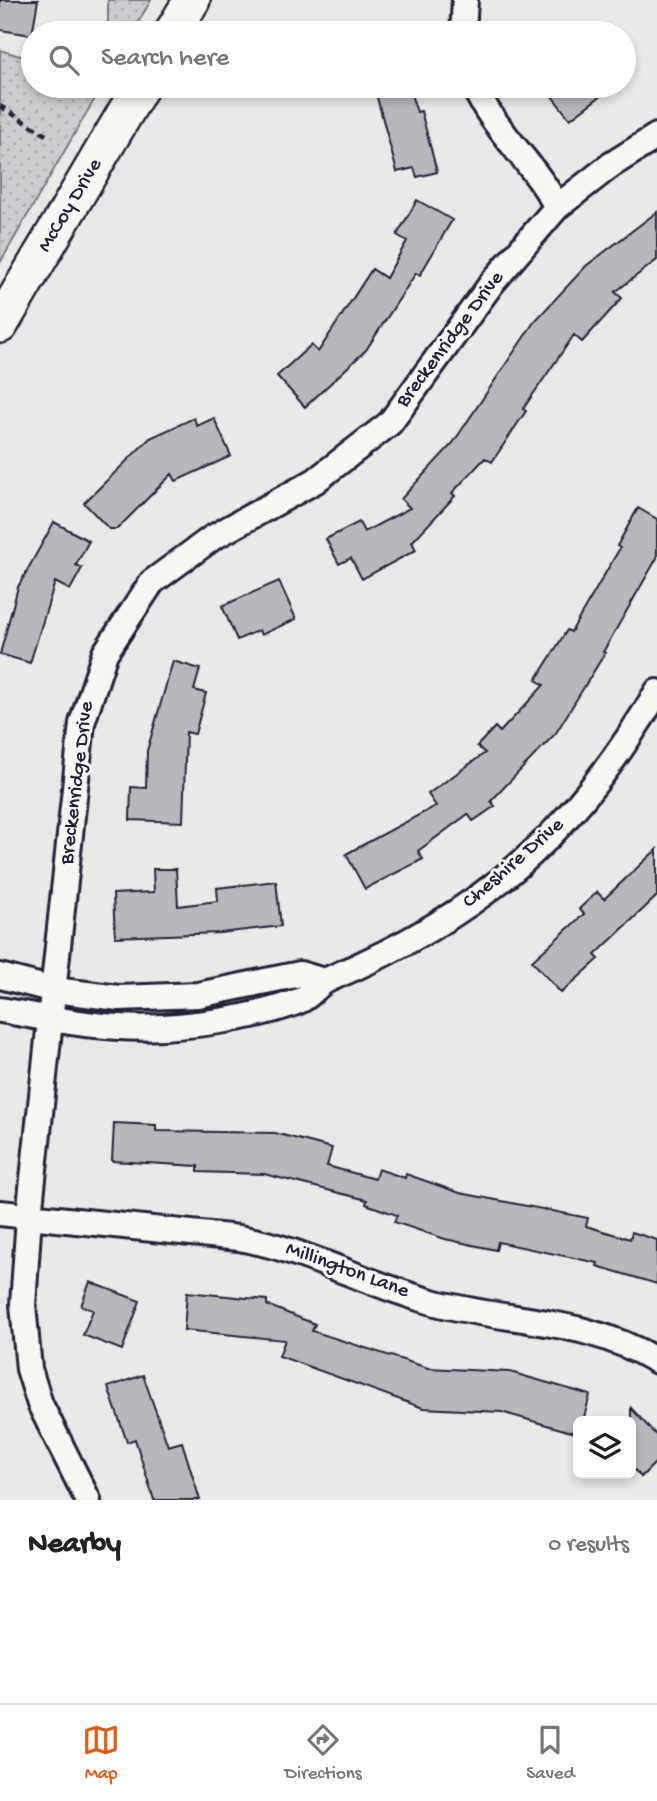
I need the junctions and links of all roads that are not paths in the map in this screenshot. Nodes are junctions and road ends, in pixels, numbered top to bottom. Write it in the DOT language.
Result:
graph roads {
  1 [pos="192,0"];
  2 [pos="465,0"];
  3 [pos="179,21"];
  4 [pos="464,21"];
  5 [pos="134,98"];
  6 [pos="480,98"];
  7 [pos="657,136"];
  8 [pos="557,207"];
  9 [pos="0,326"];
  10 [pos="657,692"];
  11 [pos="0,976"];
  12 [pos="324,981"];
  13 [pos="54,990"];
  14 [pos="0,1010"];
  15 [pos="51,1020"];
  16 [pos="0,1213"];
  17 [pos="29,1216"];
  18 [pos="657,1361"];
  19 [pos="88,1500"];
  1 -- 3 [label="street"];
  2 -- 4 [label="street"];
  5 -- 9 [label="street, McCoy Drive"];
  6 -- 8 [label="street"];
  7 -- 8 [label="street, Breckenridge Drive"];
  8 -- 13 [label="street, Breckenridge Drive"];
  10 -- 12 [label="street, Cheshire Drive"];
  11 -- 13 [label="street"];
  12 -- 13 [label="street"];
  12 -- 15 [label="street, Cheshire Drive"];
  13 -- 15 [label="street, Breckenridge Drive"];
  14 -- 15 [label="street, Cheshire Drive"];
  15 -- 17 [label="street, Breckenridge Drive"];
  16 -- 17 [label="street, Millington Lane"];
  17 -- 18 [label="street, Millington Lane"];
  17 -- 19 [label="street, Breckenridge Drive"];
}
